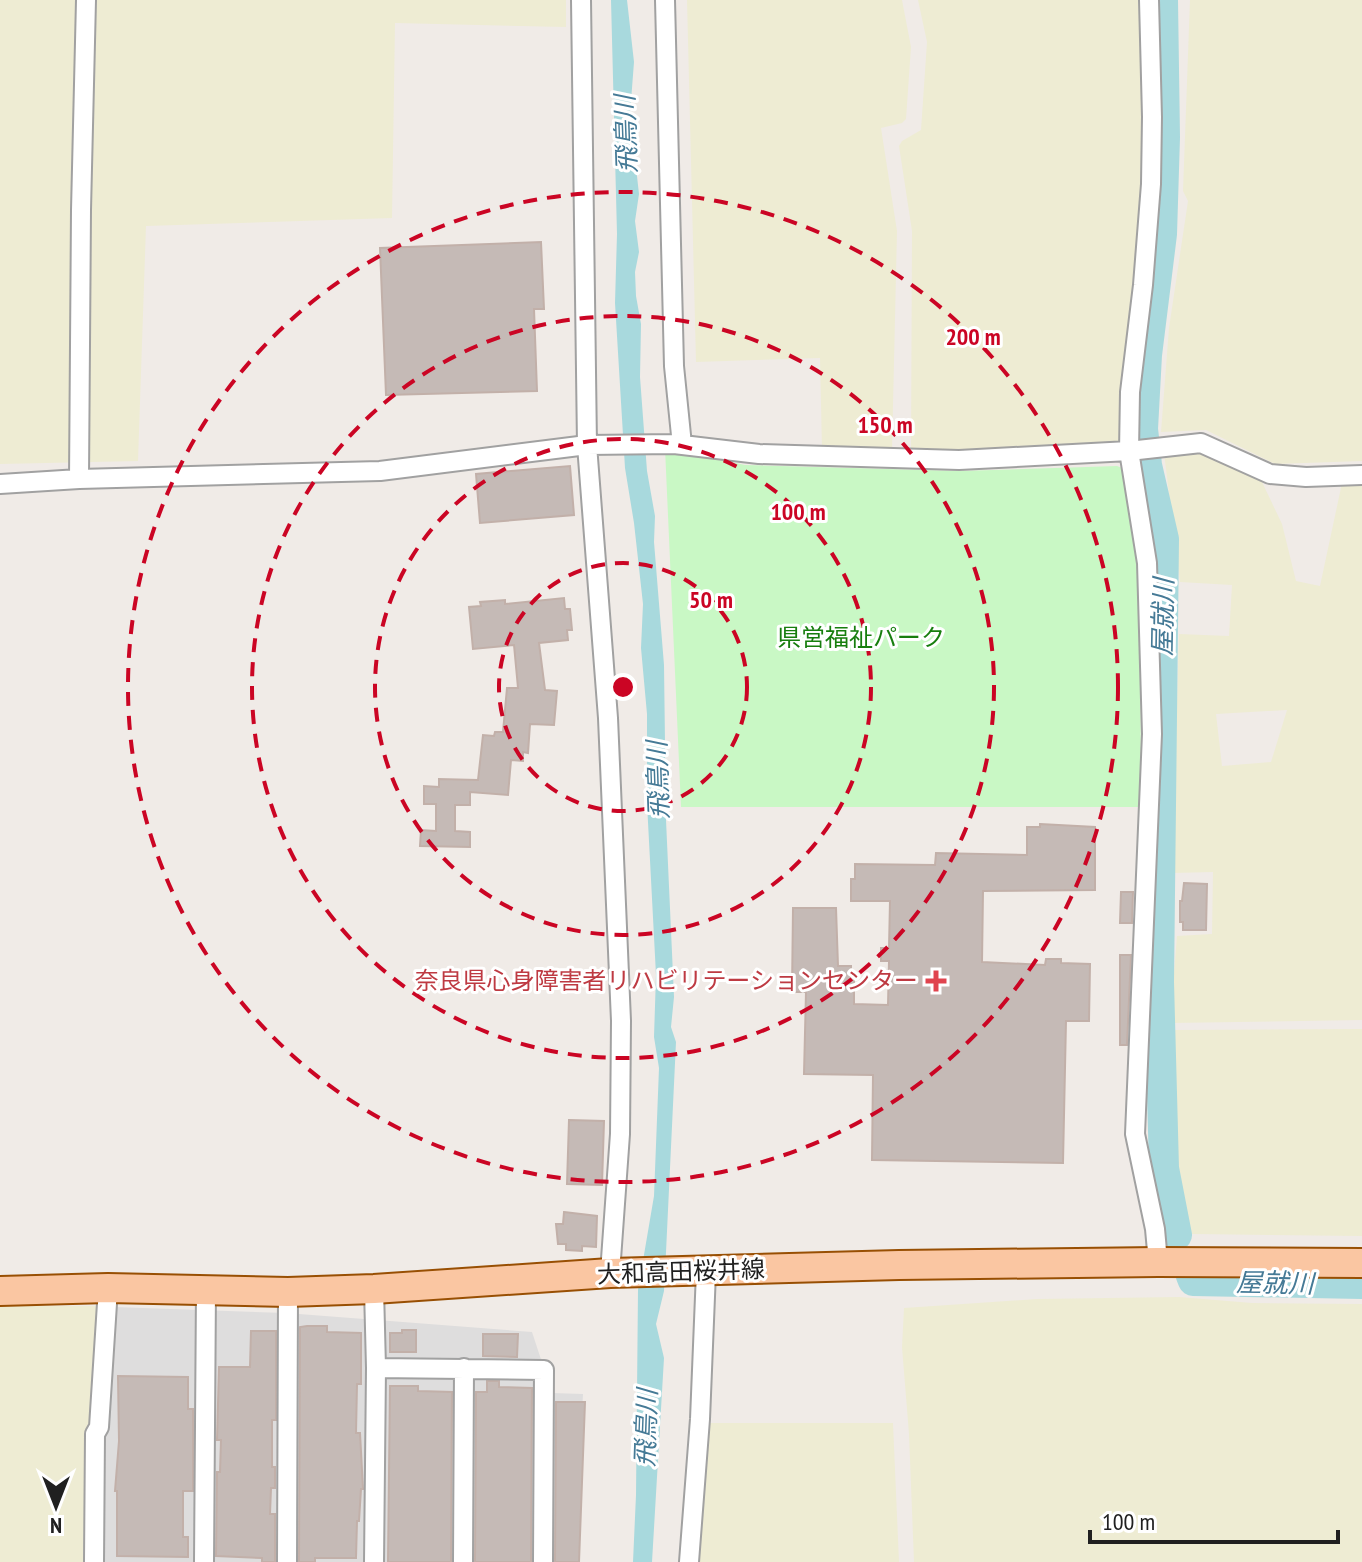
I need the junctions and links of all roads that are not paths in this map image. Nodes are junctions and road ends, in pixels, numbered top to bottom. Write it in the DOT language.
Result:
graph roads {
  1 [pos="86,0"];
  2 [pos="581,0"];
  3 [pos="665,0"];
  4 [pos="1149,0"];
  5 [pos="678,444"];
  6 [pos="592,445"];
  7 [pos="1139,450"];
  8 [pos="1362,475"];
  9 [pos="79,479"];
  10 [pos="0,484"];
  11 [pos="1158,1262"];
  12 [pos="1362,1263"];
  13 [pos="701,1272"];
  14 [pos="615,1273"];
  15 [pos="108,1288"];
  16 [pos="206,1289"];
  17 [pos="374,1289"];
  18 [pos="0,1291"];
  19 [pos="288,1292"];
  20 [pos="376,1368"];
  21 [pos="464,1368"];
  22 [pos="94,1562"];
  23 [pos="204,1562"];
  24 [pos="287,1562"];
  25 [pos="374,1562"];
  26 [pos="463,1562"];
  27 [pos="543,1562"];
  28 [pos="689,1562"];
  1 -- 9 [label="street"];
  2 -- 6 [label="street"];
  3 -- 5 [label="street"];
  4 -- 7 [label="street"];
  5 -- 6 [label="street"];
  5 -- 7 [label="street"];
  6 -- 9 [label="street"];
  6 -- 14 [label="street"];
  7 -- 8 [label="street"];
  7 -- 11 [label="street"];
  9 -- 10 [label="street"];
  11 -- 12 [label="main road, 大和高田桜井線"];
  11 -- 13 [label="main road, 大和高田桜井線"];
  13 -- 14 [label="main road, 大和高田桜井線"];
  13 -- 28 [label="street"];
  14 -- 17 [label="main road, 大和高田桜井線"];
  15 -- 16 [label="main road, 大和高田桜井線"];
  15 -- 18 [label="main road, 大和高田桜井線"];
  15 -- 22 [label="street"];
  16 -- 19 [label="main road, 大和高田桜井線"];
  16 -- 23 [label="street"];
  17 -- 19 [label="main road, 大和高田桜井線"];
  17 -- 20 [label="street"];
  19 -- 24 [label="street"];
  20 -- 21 [label="street"];
  20 -- 25 [label="street"];
  21 -- 26 [label="street"];
  21 -- 27 [label="street"];
}
